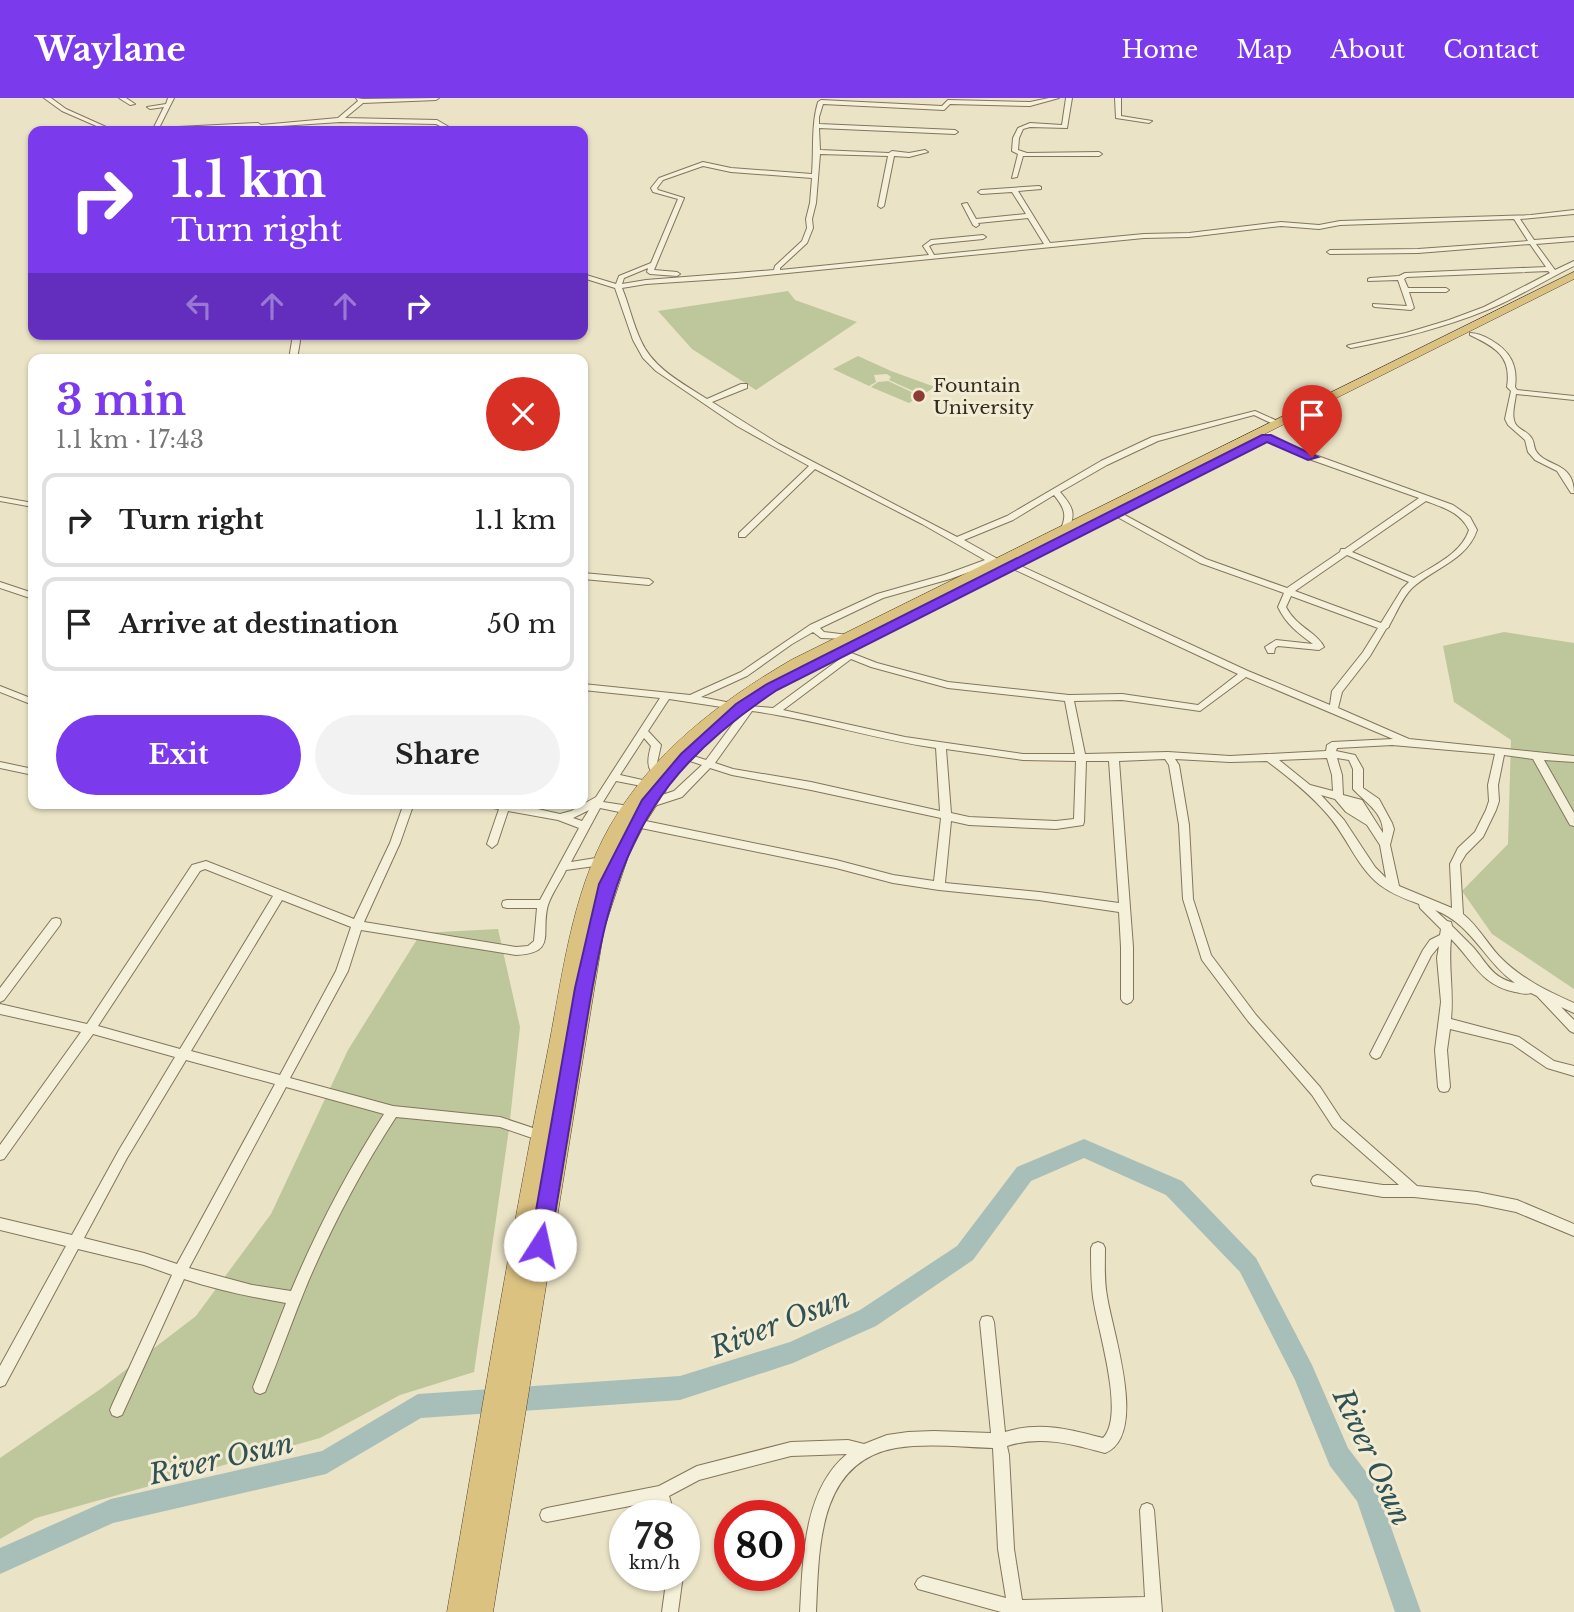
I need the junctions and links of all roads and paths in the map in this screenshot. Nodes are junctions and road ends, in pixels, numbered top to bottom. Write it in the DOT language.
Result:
graph roads {
  1 [pos="47,98"];
  2 [pos="122,98"];
  3 [pos="170,98"];
  4 [pos="436,98"];
  5 [pos="830,98"];
  6 [pos="1056,98"];
  7 [pos="1069,98"];
  8 [pos="1118,98"];
  9 [pos="359,100"];
  10 [pos="1010,101"];
  11 [pos="821,102"];
  12 [pos="132,104"];
  13 [pos="167,106"];
  14 [pos="150,107"];
  15 [pos="340,120"];
  16 [pos="1149,121"];
  17 [pos="265,125"];
  18 [pos="101,126"];
  19 [pos="157,126"];
  20 [pos="247,126"];
  21 [pos="445,126"];
  22 [pos="816,126"];
  23 [pos="955,132"];
  24 [pos="817,152"];
  25 [pos="925,152"];
  26 [pos="892,153"];
  27 [pos="1100,154"];
  28 [pos="1020,155"];
  29 [pos="814,166"];
  30 [pos="792,174"];
  31 [pos="815,176"];
  32 [pos="1014,177"];
  33 [pos="1039,188"];
  34 [pos="1014,190"];
  35 [pos="981,192"];
  36 [pos="965,204"];
  37 [pos="881,206"];
  38 [pos="1574,212"];
  39 [pos="1029,216"];
  40 [pos="1515,217"];
  41 [pos="974,221"];
  42 [pos="983,237"];
  43 [pos="1574,239"];
  44 [pos="1530,243"];
  45 [pos="1048,246"];
  46 [pos="992,252"];
  47 [pos="1330,252"];
  48 [pos="931,254"];
  49 [pos="787,259"];
  50 [pos="1574,263"];
  51 [pos="653,264"];
  52 [pos="778,271"];
  53 [pos="1552,271"];
  54 [pos="1574,275"];
  55 [pos="588,278"];
  56 [pos="1401,278"];
  57 [pos="1370,279"];
  58 [pos="1574,282"];
  59 [pos="618,287"];
  60 [pos="1406,290"];
  61 [pos="1446,290"];
  62 [pos="1375,305"];
  63 [pos="1472,334"];
  64 [pos="1351,346"];
  65 [pos="744,386"];
  66 [pos="1515,392"];
  67 [pos="1574,398"];
  68 [pos="706,402"];
  69 [pos="1278,423"];
  70 [pos="1266,438"];
  71 [pos="814,466"];
  72 [pos="1402,489"];
  73 [pos="1055,491"];
  74 [pos="1574,491"];
  75 [pos="1425,498"];
  76 [pos="0,499"];
  77 [pos="28,504"];
  78 [pos="1413,506"];
  79 [pos="1116,514"];
  80 [pos="1064,530"];
  81 [pos="742,535"];
  82 [pos="956,540"];
  83 [pos="1344,551"];
  84 [pos="1001,563"];
  85 [pos="588,576"];
  86 [pos="1413,581"];
  87 [pos="649,582"];
  88 [pos="0,585"];
  89 [pos="1289,591"];
  90 [pos="28,594"];
  91 [pos="813,627"];
  92 [pos="1385,627"];
  93 [pos="845,648"];
  94 [pos="1271,651"];
  95 [pos="1245,673"];
  96 [pos="588,687"];
  97 [pos="0,689"];
  98 [pos="667,695"];
  99 [pos="692,698"];
  100 [pos="1069,698"];
  101 [pos="28,700"];
  102 [pos="740,707"];
  103 [pos="775,711"];
  104 [pos="1333,711"];
  105 [pos="1354,720"];
  106 [pos="643,732"];
  107 [pos="1367,743"];
  108 [pos="1411,743"];
  109 [pos="656,745"];
  110 [pos="941,746"];
  111 [pos="1500,753"];
  112 [pos="1331,754"];
  113 [pos="680,755"];
  114 [pos="1168,755"];
  115 [pos="1537,757"];
  116 [pos="1081,758"];
  117 [pos="1114,758"];
  118 [pos="1270,758"];
  119 [pos="1574,759"];
  120 [pos="0,765"];
  121 [pos="708,765"];
  122 [pos="28,771"];
  123 [pos="614,777"];
  124 [pos="652,779"];
  125 [pos="1311,788"];
  126 [pos="1358,789"];
  127 [pos="1338,796"];
  128 [pos="598,800"];
  129 [pos="1357,803"];
  130 [pos="648,804"];
  131 [pos="588,806"];
  132 [pos="407,809"];
  133 [pos="504,809"];
  134 [pos="523,809"];
  135 [pos="583,809"];
  136 [pos="632,816"];
  137 [pos="559,817"];
  138 [pos="946,817"];
  139 [pos="1574,822"];
  140 [pos="1371,823"];
  141 [pos="584,826"];
  142 [pos="492,844"];
  143 [pos="1385,845"];
  144 [pos="602,861"];
  145 [pos="563,867"];
  146 [pos="939,886"];
  147 [pos="1394,888"];
  148 [pos="279,895"];
  149 [pos="1422,903"];
  150 [pos="507,904"];
  151 [pos="543,904"];
  152 [pos="1123,908"];
  153 [pos="1458,916"];
  154 [pos="56,922"];
  155 [pos="357,925"];
  156 [pos="1446,933"];
  157 [pos="1472,933"];
  158 [pos="1470,951"];
  159 [pos="1541,993"];
  160 [pos="0,997"];
  161 [pos="1127,999"];
  162 [pos="1574,1007"];
  163 [pos="0,1010"];
  164 [pos="1446,1023"];
  165 [pos="1574,1028"];
  166 [pos="90,1029"];
  167 [pos="185,1054"];
  168 [pos="1376,1054"];
  169 [pos="1574,1071"];
  170 [pos="284,1082"];
  171 [pos="1444,1087"];
  172 [pos="393,1111"];
  173 [pos="541,1136"];
  174 [pos="0,1155"];
  175 [pos="1317,1181"];
  176 [pos="1414,1191"];
  177 [pos="0,1224"];
  178 [pos="1574,1230"];
  179 [pos="76,1242"];
  180 [pos="1098,1248"];
  181 [pos="181,1270"];
  182 [pos="522,1296"];
  183 [pos="293,1298"];
  184 [pos="987,1322"];
  185 [pos="0,1380"];
  186 [pos="260,1387"];
  187 [pos="117,1410"];
  188 [pos="999,1441"];
  189 [pos="866,1452"];
  190 [pos="495,1470"];
  191 [pos="661,1493"];
  192 [pos="663,1500"];
  193 [pos="1147,1510"];
  194 [pos="547,1515"];
  195 [pos="923,1584"];
  196 [pos="673,1591"];
  197 [pos="1154,1608"];
  198 [pos="1016,1610"];
  199 [pos="460,1612"];
  200 [pos="480,1612"];
  201 [pos="670,1612"];
  202 [pos="808,1612"];
  1 -- 18 [label="street"];
  2 -- 12 [label="street"];
  3 -- 13 [label="street"];
  4 -- 9 [label="street"];
  5 -- 11 [label="street"];
  6 -- 10 [label="street"];
  7 -- 28 [label="street"];
  8 -- 16 [label="street"];
  9 -- 15 [label="street"];
  10 -- 11 [label="street"];
  11 -- 22 [label="street"];
  13 -- 14 [label="street"];
  13 -- 19 [label="street"];
  15 -- 17 [label="street"];
  15 -- 21 [label="street"];
  17 -- 20 [label="street"];
  22 -- 23 [label="street"];
  22 -- 24 [label="street"];
  24 -- 26 [label="street"];
  24 -- 29 [label="street"];
  25 -- 26 [label="street"];
  26 -- 37 [label="street"];
  27 -- 28 [label="street"];
  28 -- 32 [label="street"];
  29 -- 30 [label="street"];
  29 -- 31 [label="street"];
  30 -- 31 [label="street"];
  30 -- 51 [label="street"];
  31 -- 49 [label="street"];
  33 -- 34 [label="street"];
  34 -- 35 [label="street"];
  34 -- 39 [label="street"];
  36 -- 41 [label="street"];
  38 -- 40 [label="street"];
  39 -- 41 [label="street"];
  39 -- 45 [label="street"];
  40 -- 44 [label="street"];
  40 -- 45 [label="street"];
  41 -- 42 [label="street"];
  42 -- 46 [label="street"];
  42 -- 48 [label="street"];
  43 -- 44 [label="street"];
  44 -- 47 [label="street"];
  44 -- 53 [label="street"];
  45 -- 46 [label="street"];
  46 -- 52 [label="street"];
  49 -- 51 [label="street"];
  49 -- 52 [label="street"];
  50 -- 53 [label="street"];
  51 -- 59 [label="street"];
  52 -- 59 [label="street"];
  53 -- 56 [label="street"];
  53 -- 64 [label="street"];
  54 -- 69 [label="highway"];
  55 -- 59 [label="street"];
  56 -- 57 [label="street"];
  56 -- 60 [label="street"];
  58 -- 63 [label="highway"];
  59 -- 68 [label="street"];
  60 -- 61 [label="street"];
  60 -- 62 [label="street"];
  63 -- 66 [label="street"];
  63 -- 70 [label="highway"];
  65 -- 68 [label="street"];
  66 -- 67 [label="street"];
  66 -- 74 [label="street"];
  68 -- 71 [label="street"];
  69 -- 73 [label="street"];
  69 -- 80 [label="highway"];
  70 -- 72 [label="street"];
  70 -- 79 [label="highway"];
  71 -- 81 [label="street"];
  71 -- 82 [label="street"];
  72 -- 75 [label="street"];
  72 -- 78 [label="street"];
  73 -- 80 [label="street"];
  73 -- 82 [label="street"];
  75 -- 78 [label="street"];
  75 -- 86 [label="street"];
  76 -- 77 [label="street"];
  78 -- 83 [label="street"];
  79 -- 84 [label="highway"];
  79 -- 89 [label="street"];
  80 -- 84 [label="highway"];
  82 -- 84 [label="street"];
  83 -- 86 [label="street"];
  83 -- 89 [label="street"];
  84 -- 91 [label="street"];
  84 -- 93 [label="highway"];
  84 -- 95 [label="street"];
  85 -- 87 [label="street"];
  86 -- 92 [label="street"];
  88 -- 90 [label="street"];
  89 -- 92 [label="street"];
  89 -- 94 [label="street"];
  91 -- 93 [label="street"];
  91 -- 99 [label="street"];
  92 -- 104 [label="street"];
  93 -- 100 [label="street"];
  93 -- 102 [label="highway"];
  93 -- 103 [label="street"];
  95 -- 100 [label="street"];
  95 -- 104 [label="street"];
  96 -- 98 [label="street"];
  97 -- 101 [label="street"];
  98 -- 99 [label="street"];
  98 -- 106 [label="street"];
  99 -- 102 [label="street"];
  100 -- 116 [label="street"];
  102 -- 103 [label="street"];
  102 -- 113 [label="highway"];
  102 -- 121 [label="street"];
  103 -- 110 [label="street"];
  104 -- 105 [label="street"];
  105 -- 107 [label="street"];
  105 -- 108 [label="street"];
  106 -- 109 [label="street"];
  106 -- 123 [label="street"];
  107 -- 108 [label="street"];
  107 -- 112 [label="street"];
  108 -- 111 [label="street"];
  109 -- 113 [label="street"];
  109 -- 124 [label="street"];
  110 -- 116 [label="street"];
  110 -- 138 [label="street"];
  111 -- 115 [label="street"];
  111 -- 153 [label="street"];
  112 -- 118 [label="street"];
  112 -- 126 [label="street"];
  112 -- 127 [label="street"];
  113 -- 121 [label="street"];
  113 -- 124 [label="highway"];
  113 -- 130 [label="highway"];
  114 -- 117 [label="street"];
  114 -- 118 [label="street"];
  114 -- 176 [label="street"];
  115 -- 119 [label="street"];
  115 -- 139 [label="street"];
  116 -- 117 [label="street"];
  116 -- 138 [label="street"];
  117 -- 152 [label="street"];
  118 -- 125 [label="street"];
  120 -- 122 [label="street"];
  121 -- 130 [label="street"];
  121 -- 138 [label="street"];
  123 -- 124 [label="street"];
  123 -- 128 [label="street"];
  124 -- 136 [label="highway"];
  125 -- 127 [label="street"];
  125 -- 147 [label="street"];
  126 -- 129 [label="street"];
  126 -- 143 [label="street"];
  127 -- 129 [label="street"];
  127 -- 140 [label="street"];
  128 -- 131 [label="street"];
  128 -- 136 [label="street"];
  128 -- 141 [label="street"];
  129 -- 140 [label="street"];
  130 -- 136 [label="highway"];
  132 -- 155 [label="street"];
  133 -- 142 [label="street"];
  134 -- 137 [label="street"];
  135 -- 137 [label="street"];
  136 -- 144 [label="highway"];
  136 -- 146 [label="street"];
  136 -- 182 [label="highway"];
  137 -- 141 [label="street"];
  138 -- 146 [label="street"];
  140 -- 143 [label="street"];
  141 -- 145 [label="street"];
  143 -- 147 [label="street"];
  144 -- 145 [label="street"];
  144 -- 173 [label="highway"];
  145 -- 151 [label="street"];
  146 -- 152 [label="street"];
  147 -- 149 [label="street"];
  148 -- 155 [label="street"];
  148 -- 166 [label="street"];
  148 -- 167 [label="street"];
  149 -- 153 [label="street"];
  149 -- 156 [label="street"];
  150 -- 151 [label="street"];
  151 -- 155 [label="street"];
  152 -- 161 [label="street"];
  153 -- 156 [label="street"];
  153 -- 157 [label="street"];
  154 -- 160 [label="street"];
  155 -- 170 [label="street"];
  156 -- 158 [label="street"];
  156 -- 164 [label="street"];
  156 -- 168 [label="street"];
  157 -- 158 [label="street"];
  157 -- 159 [label="street"];
  158 -- 159 [label="street"];
  159 -- 162 [label="street"];
  159 -- 165 [label="street"];
  163 -- 166 [label="street"];
  164 -- 169 [label="street"];
  164 -- 171 [label="street"];
  166 -- 167 [label="street"];
  166 -- 174 [label="street"];
  167 -- 170 [label="street"];
  167 -- 179 [label="street"];
  170 -- 172 [label="street"];
  170 -- 181 [label="street"];
  172 -- 173 [label="street"];
  172 -- 183 [label="street"];
  173 -- 182 [label="highway"];
  175 -- 176 [label="street"];
  176 -- 178 [label="street"];
  177 -- 179 [label="street"];
  179 -- 181 [label="street"];
  179 -- 185 [label="street"];
  180 -- 188 [label="street"];
  181 -- 183 [label="street"];
  181 -- 187 [label="street"];
  182 -- 190 [label="highway"];
  183 -- 186 [label="street"];
  184 -- 188 [label="street"];
  188 -- 189 [label="street"];
  188 -- 198 [label="street"];
  189 -- 191 [label="street"];
  189 -- 202 [label="street"];
  190 -- 199 [label="highway"];
  190 -- 200 [label="highway"];
  191 -- 192 [label="street"];
  191 -- 194 [label="street"];
  193 -- 197 [label="street"];
  195 -- 198 [label="street"];
  196 -- 201 [label="street"];
  197 -- 198 [label="street"];
}
